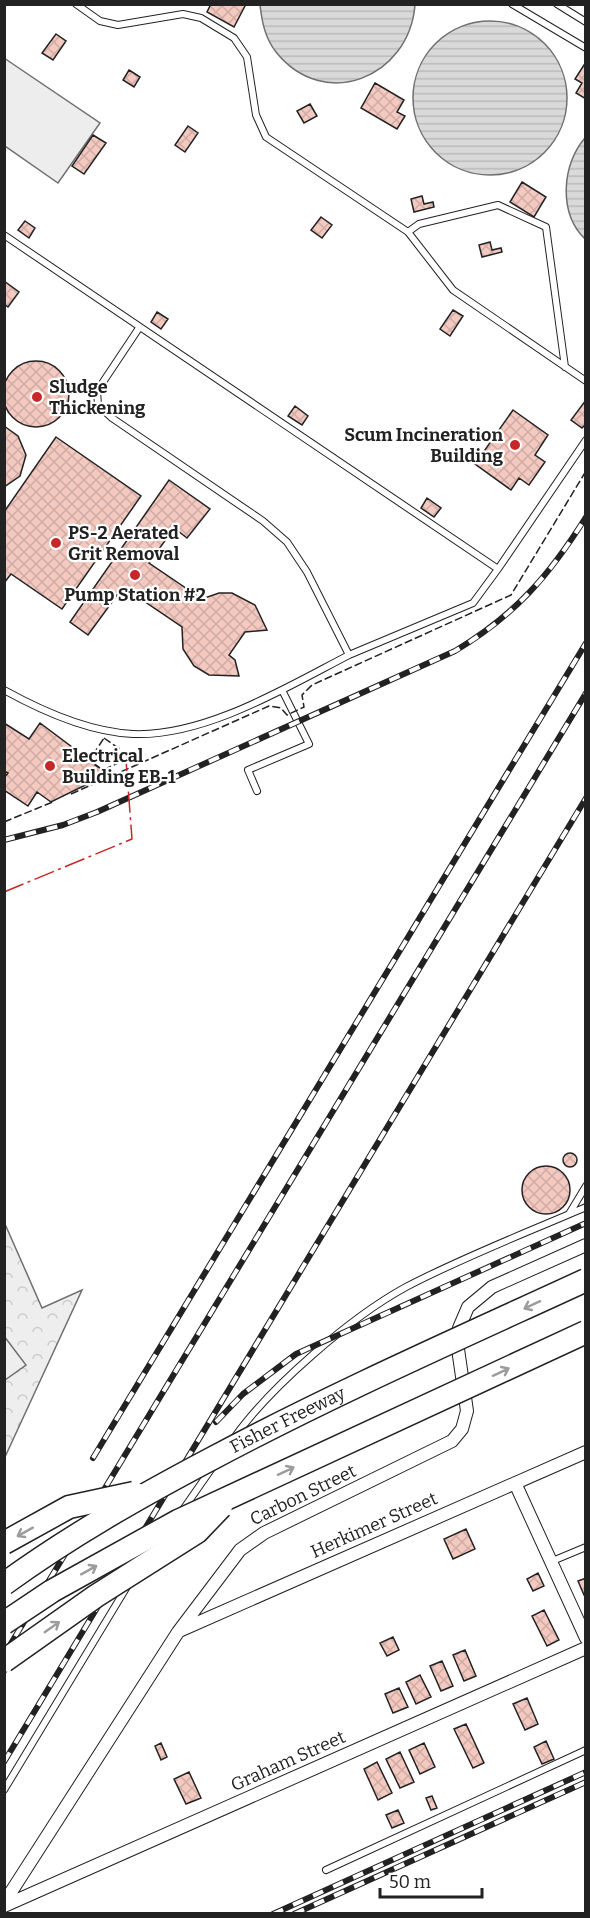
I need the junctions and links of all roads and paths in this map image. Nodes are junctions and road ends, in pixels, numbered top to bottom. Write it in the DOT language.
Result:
graph roads {
  1 [pos="76,4"];
  2 [pos="512,4"];
  3 [pos="557,4"];
  4 [pos="585,22"];
  5 [pos="585,48"];
  6 [pos="408,232"];
  7 [pos="4,235"];
  8 [pos="139,328"];
  9 [pos="566,367"];
  10 [pos="585,381"];
  11 [pos="585,440"];
  12 [pos="498,569"];
  13 [pos="349,655"];
  14 [pos="4,690"];
  15 [pos="282,690"];
  16 [pos="257,791"];
  17 [pos="585,1186"];
  18 [pos="585,1207"];
  19 [pos="568,1214"];
  20 [pos="585,1245"];
  21 [pos="585,1280"];
  22 [pos="585,1332"];
  23 [pos="585,1452"];
  24 [pos="515,1483"];
  25 [pos="159,1487"];
  26 [pos="233,1496"];
  27 [pos="161,1540"];
  28 [pos="4,1544"];
  29 [pos="585,1547"];
  30 [pos="154,1549"];
  31 [pos="550,1562"];
  32 [pos="4,1584"];
  33 [pos="4,1623"];
  34 [pos="178,1632"];
  35 [pos="585,1638"];
  36 [pos="585,1648"];
  37 [pos="4,1661"];
  38 [pos="585,1750"];
  39 [pos="4,1790"];
  40 [pos="326,1870"];
  41 [pos="4,1904"];
  1 -- 6 [label="lane"];
  2 -- 5 [label="lane"];
  3 -- 4 [label="lane"];
  6 -- 9 [label="lane"];
  6 -- 9 [label="lane"];
  7 -- 8 [label="lane"];
  8 -- 12 [label="lane"];
  8 -- 13 [label="lane"];
  9 -- 10 [label="lane"];
  11 -- 12 [label="lane"];
  12 -- 13 [label="lane"];
  13 -- 15 [label="lane"];
  14 -- 15 [label="lane"];
  15 -- 16 [label="lane"];
  17 -- 19 [label="lane"];
  18 -- 19 [label="lane"];
  19 -- 27 [label="lane"];
  20 -- 34 [label="street, Carbon Street"];
  21 -- 25 [label="highway, Fisher Freeway, one-way, bridge"];
  26 -- 22 [label="highway, one-way, bridge"];
  23 -- 24 [label="street, Herkimer Street"];
  24 -- 31 [label="street"];
  24 -- 34 [label="street, Herkimer Street"];
  25 -- 28 [label="highway, one-way, bridge"];
  25 -- 32 [label="highway, Fisher Freeway, bridge"];
  33 -- 26 [label="highway, one-way, bridge"];
  37 -- 26 [label="highway, one-way, bridge"];
  29 -- 31 [label="lane"];
  30 -- 39 [label="lane"];
  31 -- 35 [label="street"];
  34 -- 41 [label="street, Carbon Street"];
  36 -- 41 [label="street, Graham Street"];
  38 -- 40 [label="lane"];
}
